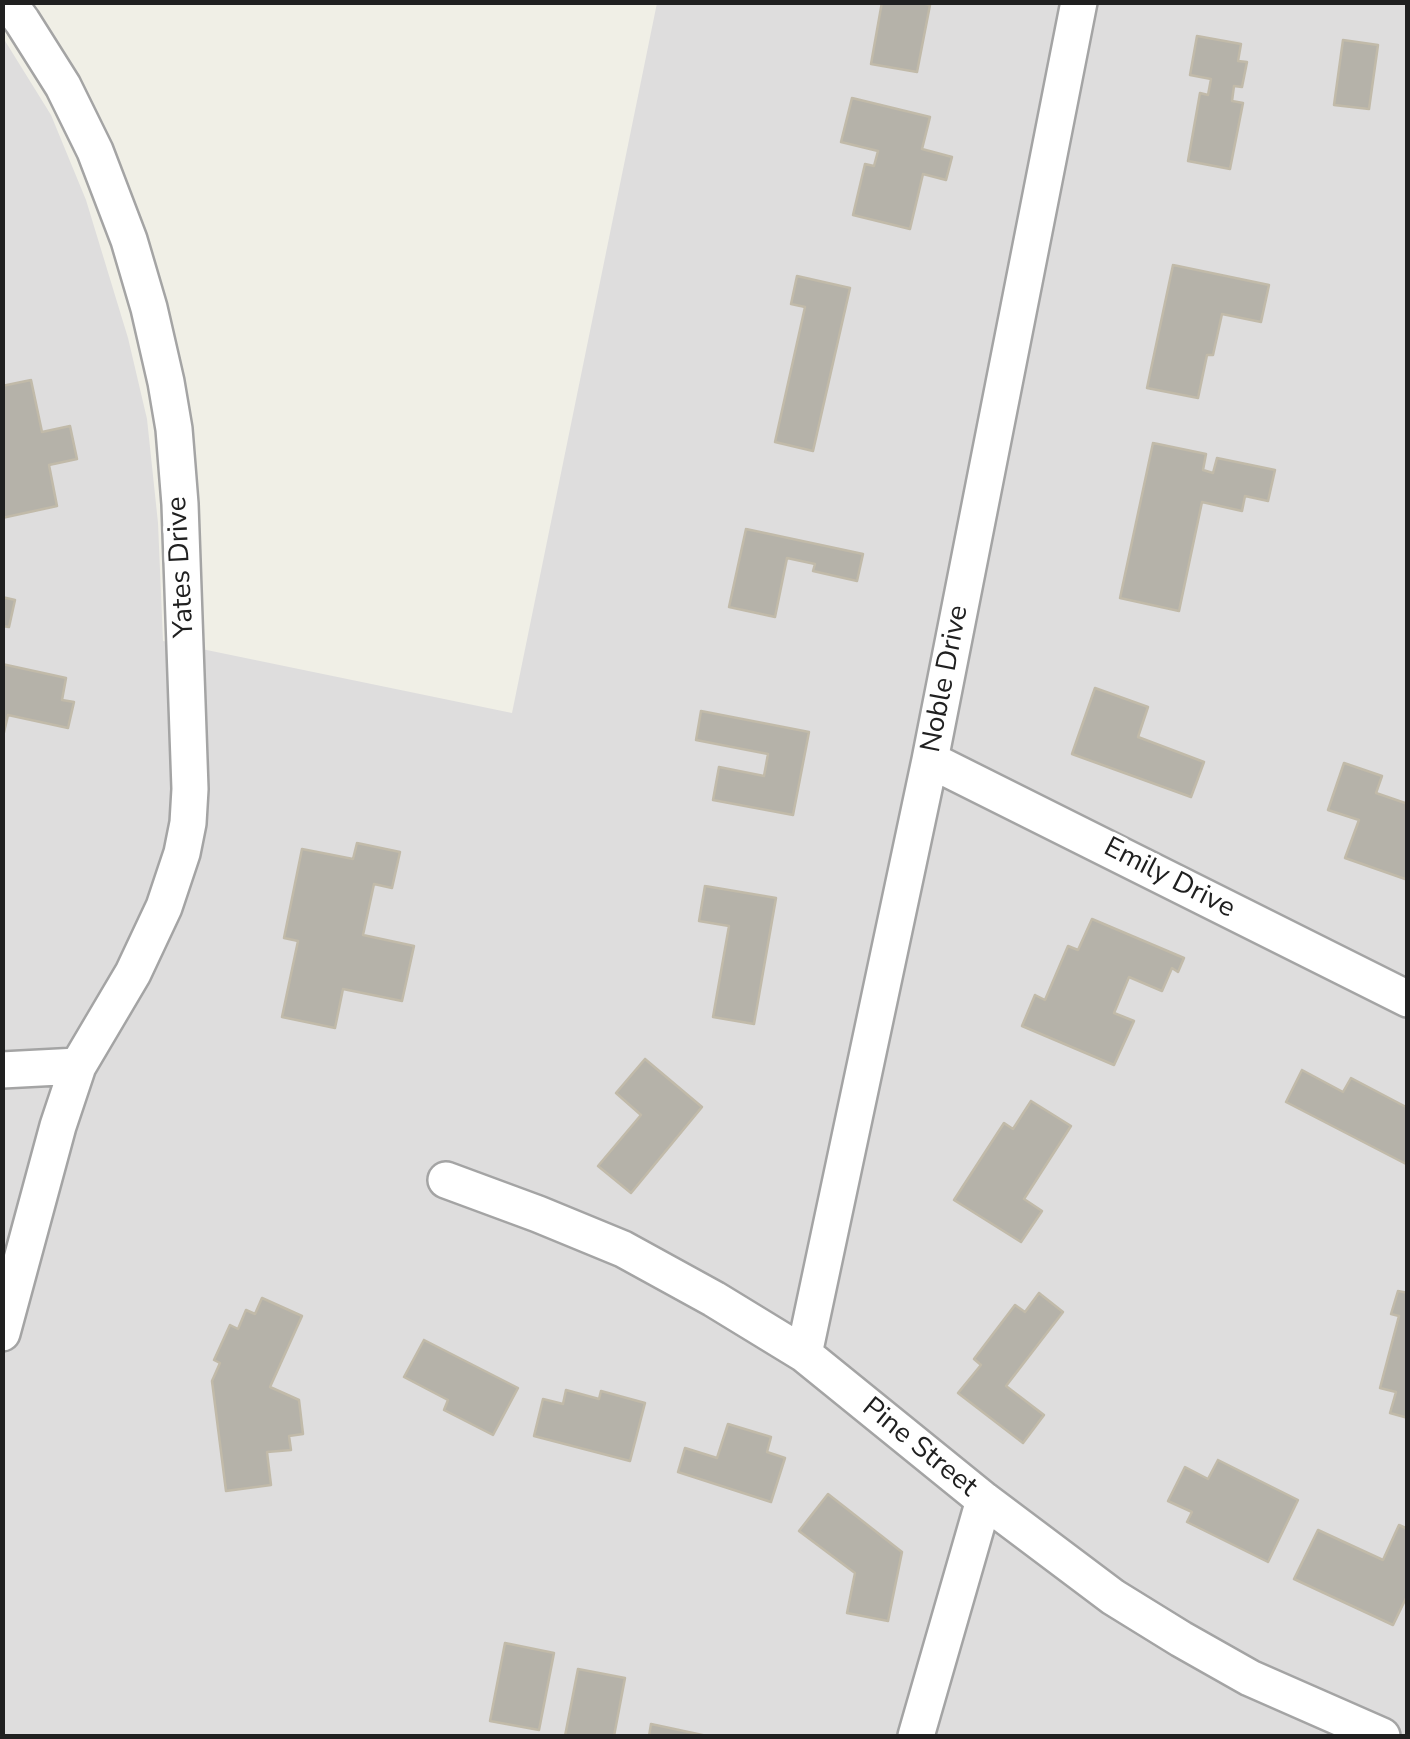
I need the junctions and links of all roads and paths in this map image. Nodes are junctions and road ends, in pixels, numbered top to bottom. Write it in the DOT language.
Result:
graph roads {
  1 [pos="8,2"];
  2 [pos="1080,2"];
  3 [pos="930,760"];
  4 [pos="1408,999"];
  5 [pos="78,1066"];
  6 [pos="2,1070"];
  7 [pos="446,1180"];
  8 [pos="2,1333"];
  9 [pos="804,1354"];
  10 [pos="984,1500"];
  11 [pos="916,1736"];
  12 [pos="1382,1736"];
  1 -- 5 [label="street, Yates Drive"];
  2 -- 3 [label="street, Noble Drive"];
  3 -- 4 [label="street, Emily Drive"];
  3 -- 9 [label="street, Noble Drive"];
  5 -- 6 [label="street"];
  5 -- 8 [label="street, Yates Drive"];
  7 -- 9 [label="street, Pine Street"];
  9 -- 10 [label="street, Pine Street"];
  10 -- 11 [label="street"];
  10 -- 12 [label="street, Pine Street"];
}
